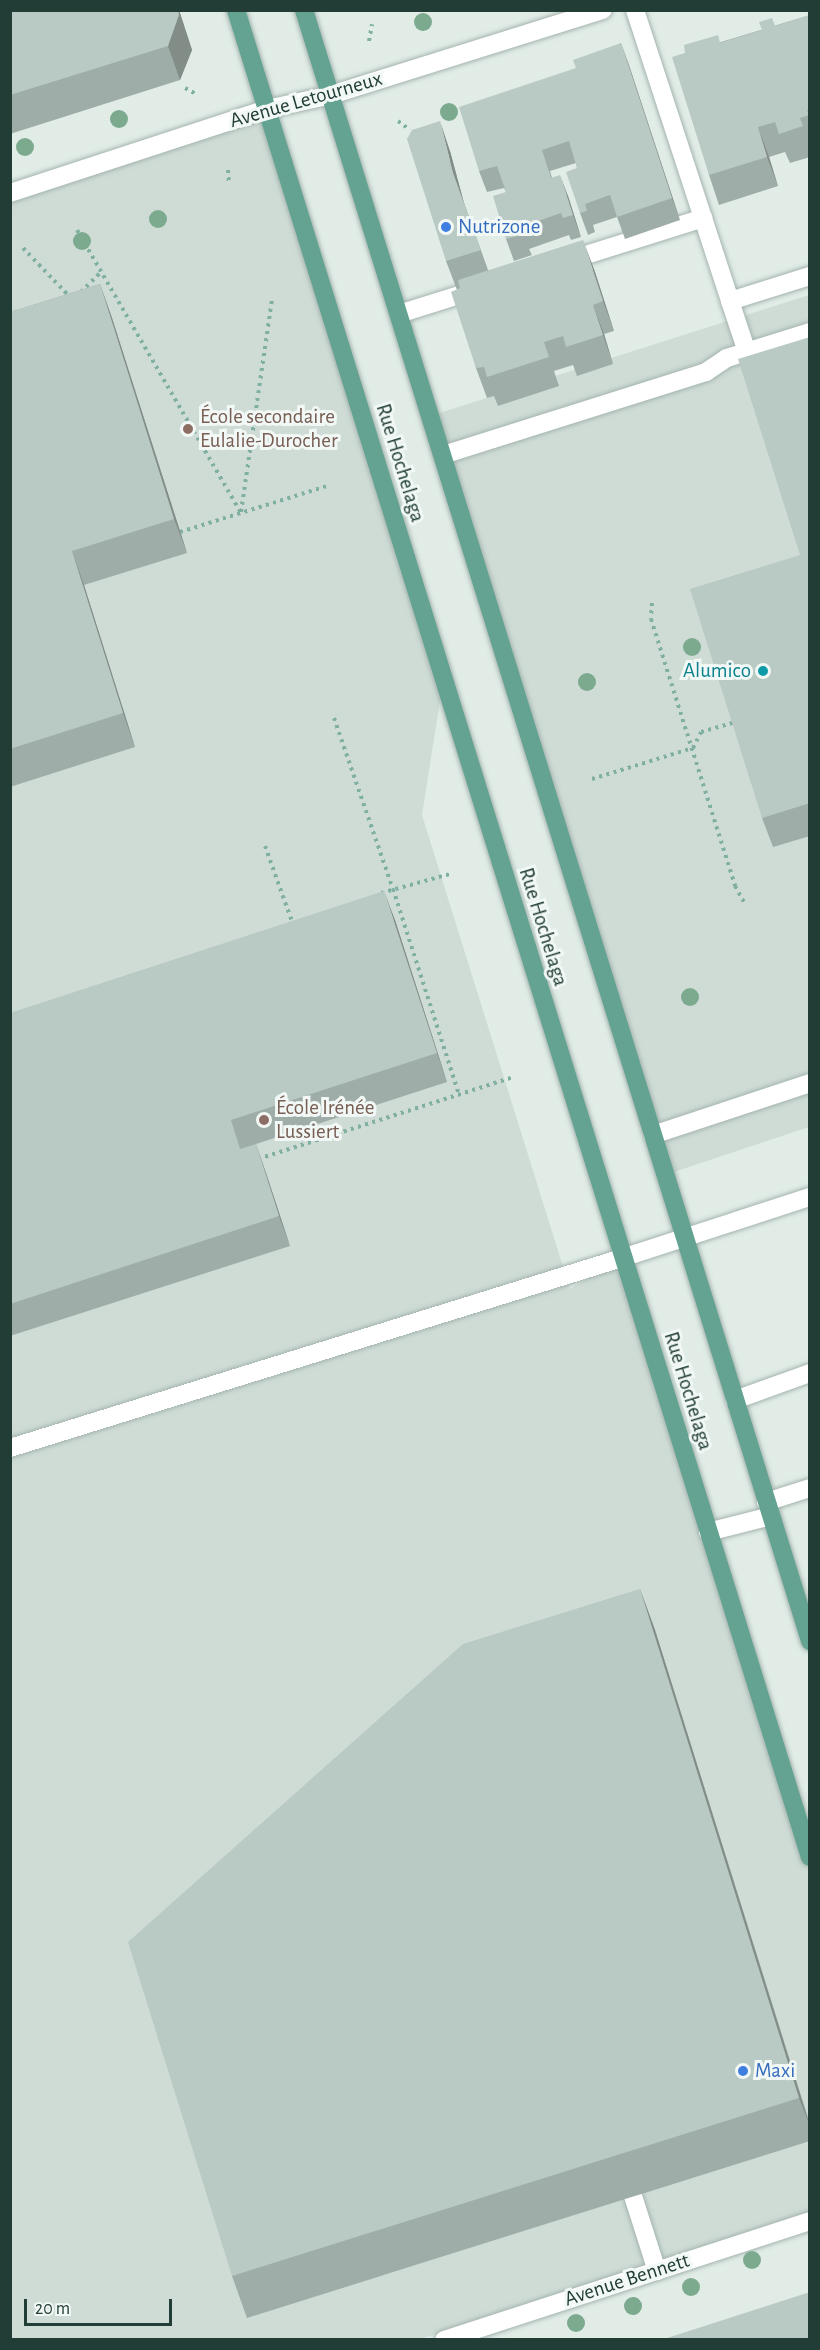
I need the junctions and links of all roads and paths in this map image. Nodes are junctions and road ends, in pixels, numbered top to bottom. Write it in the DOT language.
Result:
graph roads {
  1 [pos="236,10"];
  2 [pos="304,10"];
  3 [pos="603,10"];
  4 [pos="635,10"];
  5 [pos="372,24"];
  6 [pos="369,41"];
  7 [pos="185,88"];
  8 [pos="331,95"];
  9 [pos="202,97"];
  10 [pos="267,109"];
  11 [pos="398,121"];
  12 [pos="410,130"];
  13 [pos="228,170"];
  14 [pos="230,185"];
  15 [pos="10,193"];
  16 [pos="703,218"];
  17 [pos="78,230"];
  18 [pos="24,248"];
  19 [pos="546,268"];
  20 [pos="102,271"];
  21 [pos="810,276"];
  22 [pos="489,286"];
  23 [pos="272,299"];
  24 [pos="72,300"];
  25 [pos="730,301"];
  26 [pos="68,304"];
  27 [pos="399,314"];
  28 [pos="810,332"];
  29 [pos="747,352"];
  30 [pos="442,455"];
  31 [pos="330,485"];
  32 [pos="241,513"];
  33 [pos="180,532"];
  34 [pos="652,603"];
  35 [pos="334,718"];
  36 [pos="733,723"];
  37 [pos="693,748"];
  38 [pos="592,779"];
  39 [pos="265,846"];
  40 [pos="450,874"];
  41 [pos="393,889"];
  42 [pos="374,896"];
  43 [pos="745,904"];
  44 [pos="296,933"];
  45 [pos="434,1016"];
  46 [pos="423,1020"];
  47 [pos="513,1077"];
  48 [pos="810,1083"];
  49 [pos="459,1095"];
  50 [pos="653,1135"];
  51 [pos="257,1159"];
  52 [pos="810,1197"];
  53 [pos="684,1237"];
  54 [pos="622,1258"];
  55 [pos="810,1373"];
  56 [pos="735,1400"];
  57 [pos="10,1448"];
  58 [pos="810,1488"];
  59 [pos="769,1509"];
  60 [pos="708,1532"];
  61 [pos="810,1641"];
  62 [pos="810,1857"];
  63 [pos="633,2196"];
  64 [pos="810,2221"];
  65 [pos="657,2271"];
  66 [pos="444,2340"];
  1 -- 10 [label="main road, Rue Hochelaga"];
  2 -- 8 [label="main road, Rue Hochelaga"];
  3 -- 8 [label="street, Avenue Letourneux"];
  4 -- 16 [label="street"];
  5 -- 6 [label="path"];
  7 -- 9 [label="path"];
  8 -- 10 [label="street, Avenue Letourneux"];
  8 -- 27 [label="main road, Rue Hochelaga"];
  10 -- 15 [label="street, Avenue Letourneux"];
  10 -- 54 [label="main road, Rue Hochelaga"];
  11 -- 12 [label="path"];
  13 -- 14 [label="path"];
  16 -- 19 [label="street"];
  16 -- 25 [label="street"];
  17 -- 20 [label="path"];
  18 -- 24 [label="path"];
  20 -- 24 [label="path"];
  20 -- 32 [label="path"];
  21 -- 25 [label="street"];
  22 -- 27 [label="street"];
  23 -- 32 [label="path"];
  24 -- 26 [label="path"];
  25 -- 29 [label="street"];
  27 -- 30 [label="main road, Rue Hochelaga"];
  28 -- 29 [label="street"];
  29 -- 30 [label="street"];
  30 -- 50 [label="main road, Rue Hochelaga"];
  31 -- 32 [label="path"];
  32 -- 33 [label="path"];
  34 -- 37 [label="path"];
  35 -- 41 [label="path"];
  36 -- 37 [label="path"];
  37 -- 38 [label="path"];
  37 -- 43 [label="path"];
  39 -- 44 [label="path"];
  40 -- 41 [label="path"];
  41 -- 42 [label="path"];
  41 -- 45 [label="path"];
  45 -- 46 [label="path"];
  45 -- 49 [label="path"];
  47 -- 49 [label="path"];
  48 -- 50 [label="street"];
  49 -- 51 [label="path"];
  50 -- 53 [label="main road, Rue Hochelaga"];
  52 -- 53 [label="street"];
  53 -- 54 [label="street"];
  53 -- 56 [label="main road, Rue Hochelaga"];
  54 -- 57 [label="street"];
  54 -- 60 [label="main road, Rue Hochelaga"];
  55 -- 56 [label="street"];
  56 -- 59 [label="main road, Rue Hochelaga"];
  58 -- 59 [label="street"];
  59 -- 60 [label="street"];
  59 -- 61 [label="main road, Rue Hochelaga"];
  60 -- 62 [label="main road, Rue Hochelaga"];
  63 -- 65 [label="street"];
  64 -- 65 [label="street, Avenue Bennett"];
  65 -- 66 [label="street, Avenue Bennett"];
}
